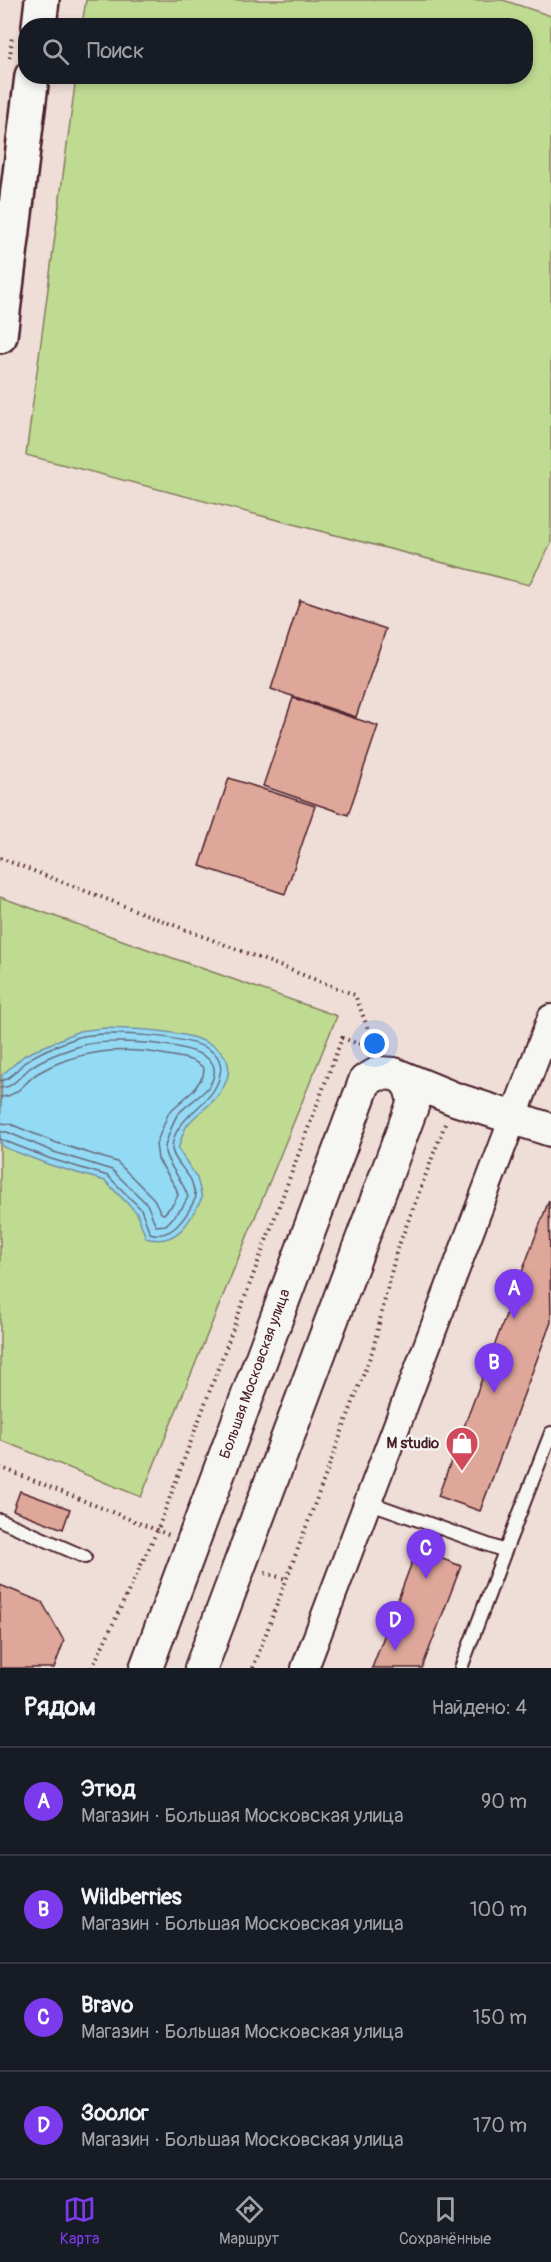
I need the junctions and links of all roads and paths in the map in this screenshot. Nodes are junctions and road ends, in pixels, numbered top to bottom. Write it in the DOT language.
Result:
graph roads {
  1 [pos="42,0"];
  2 [pos="40,18"];
  3 [pos="31,84"];
  4 [pos="0,336"];
  5 [pos="0,858"];
  6 [pos="551,1018"];
  7 [pos="545,1052"];
  8 [pos="365,1081"];
  9 [pos="409,1090"];
  10 [pos="513,1118"];
  11 [pos="551,1130"];
  12 [pos="551,1432"];
  13 [pos="0,1467"];
  14 [pos="368,1502"];
  15 [pos="0,1520"];
  16 [pos="158,1529"];
  17 [pos="505,1551"];
  18 [pos="85,1557"];
  19 [pos="264,1572"];
  20 [pos="286,1579"];
  21 [pos="146,1668"];
  22 [pos="201,1668"];
  23 [pos="305,1668"];
  24 [pos="461,1668"];
  1 -- 2 [label="main road"];
  3 -- 4 [label="main road"];
  5 -- 8 [label="path"];
  6 -- 7 [label="street"];
  7 -- 10 [label="street"];
  8 -- 9 [label="street"];
  8 -- 21 [label="street, Большая Московская улица"];
  9 -- 10 [label="street"];
  9 -- 22 [label="street"];
  10 -- 11 [label="street"];
  10 -- 14 [label="street"];
  12 -- 17 [label="lane"];
  13 -- 16 [label="path"];
  14 -- 17 [label="lane"];
  14 -- 23 [label="street"];
  15 -- 18 [label="lane"];
  17 -- 24 [label="lane"];
  19 -- 20 [label="path"];
}
